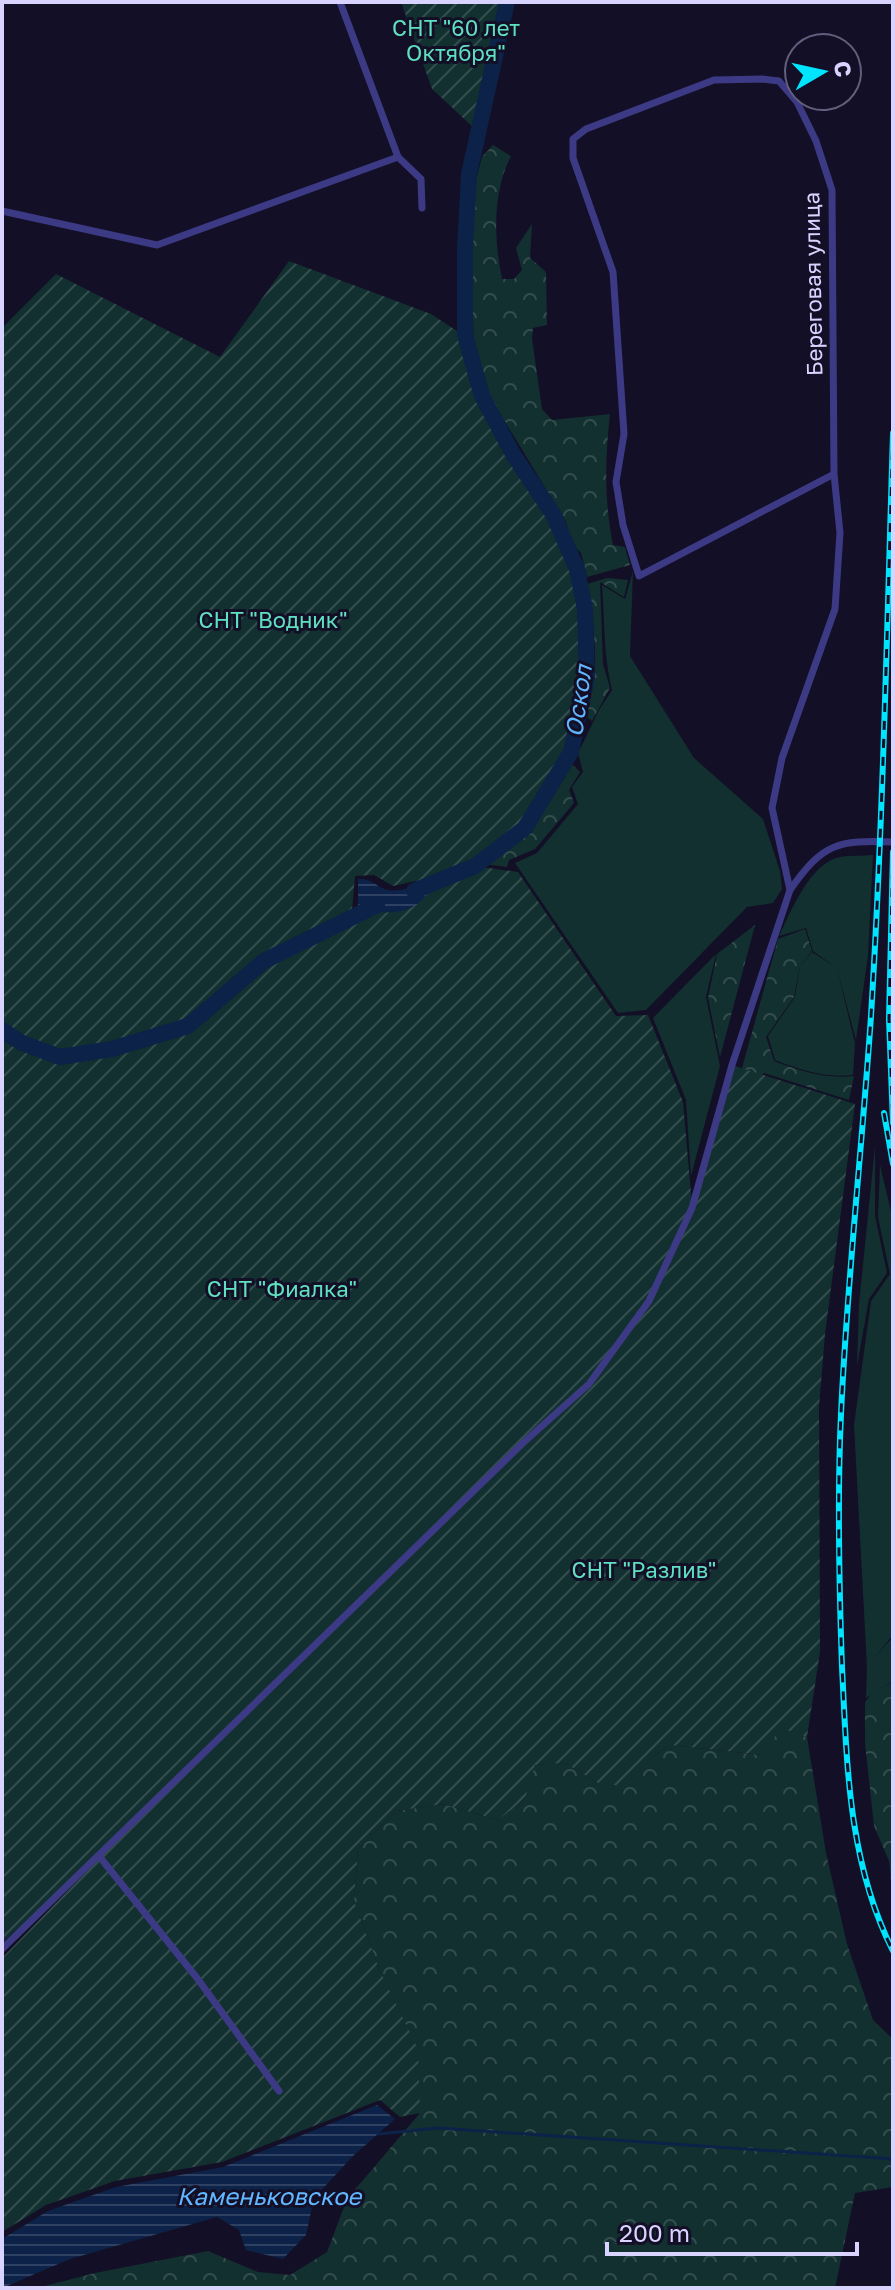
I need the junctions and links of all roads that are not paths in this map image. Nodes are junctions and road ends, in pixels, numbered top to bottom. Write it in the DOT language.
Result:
graph roads {
  1 [pos="340,2"];
  2 [pos="398,157"];
  3 [pos="422,208"];
  4 [pos="2,211"];
  5 [pos="834,474"];
  6 [pos="893,842"];
  7 [pos="790,890"];
  8 [pos="99,1856"];
  9 [pos="2,1949"];
  10 [pos="279,2091"];
  1 -- 2 [label="street"];
  2 -- 3 [label="street"];
  2 -- 4 [label="street"];
  5 -- 5 [label="street, Береговая улица"];
  5 -- 7 [label="street, Береговая улица"];
  6 -- 7 [label="street"];
  7 -- 8 [label="street"];
  8 -- 9 [label="street"];
  8 -- 10 [label="street"];
}
